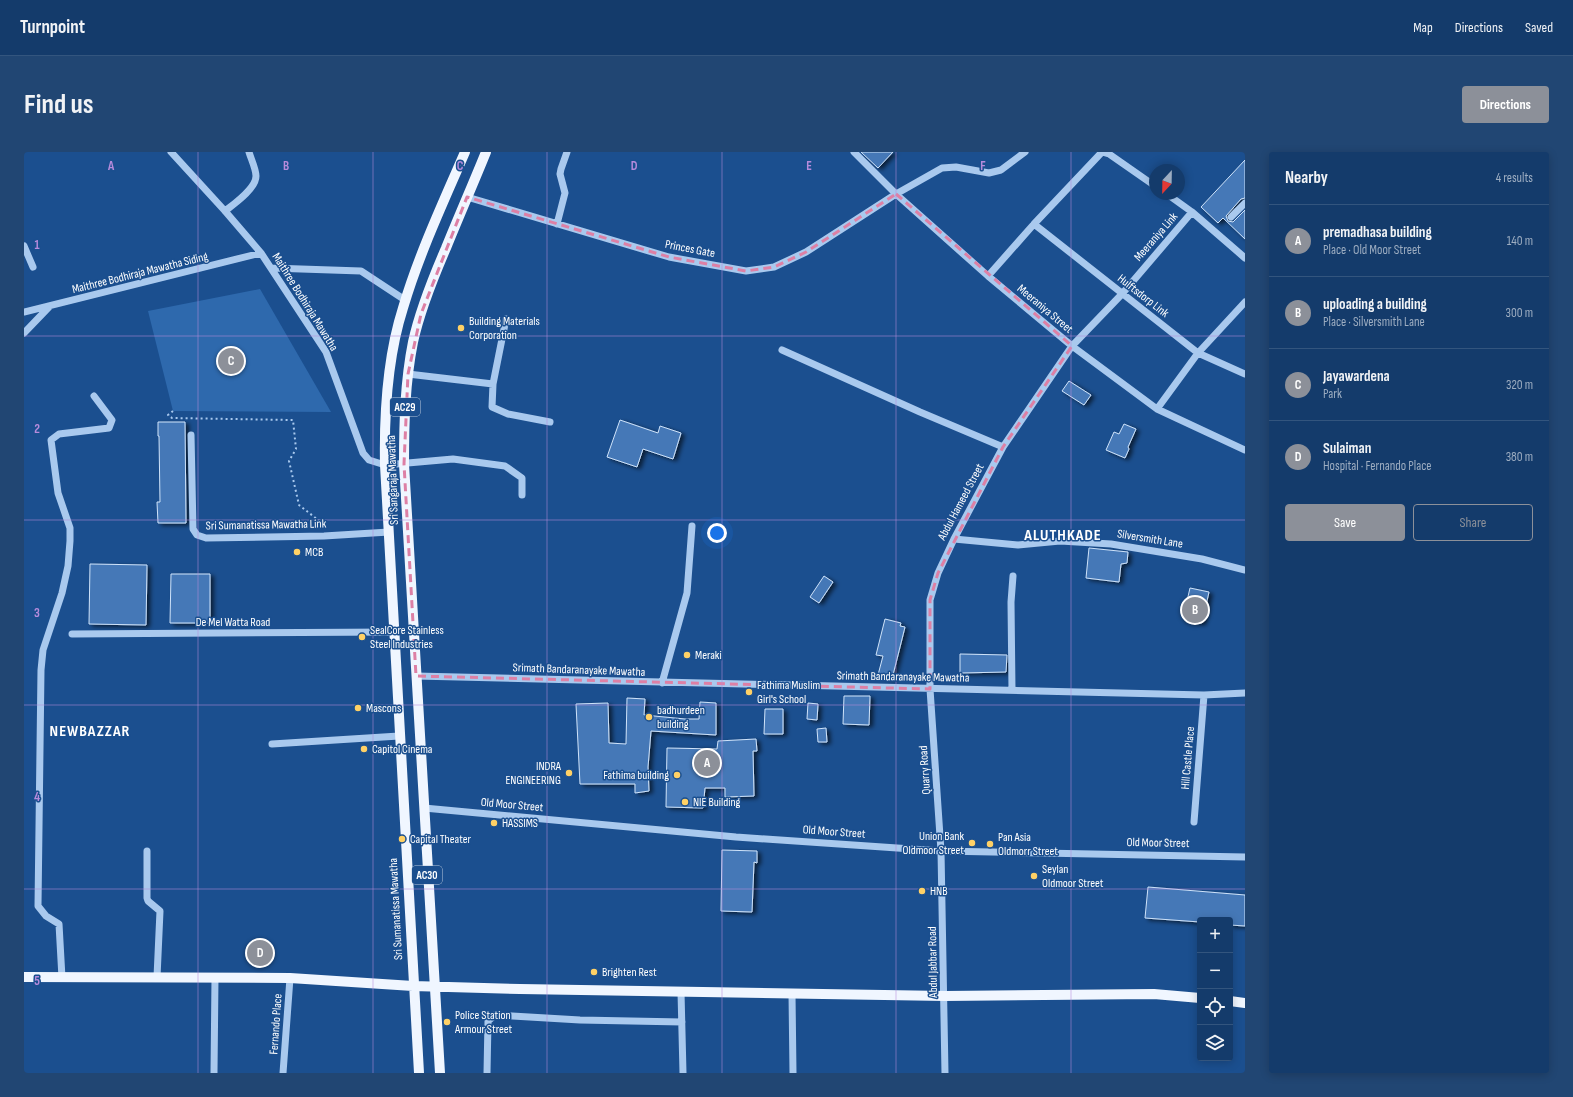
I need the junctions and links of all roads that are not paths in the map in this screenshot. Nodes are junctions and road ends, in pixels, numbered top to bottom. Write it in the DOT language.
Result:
graph roads {
  1 [pos="171,152"];
  2 [pos="249,152"];
  3 [pos="465,152"];
  4 [pos="486,152"];
  5 [pos="567,152"];
  6 [pos="854,152"];
  7 [pos="1025,152"];
  8 [pos="1102,152"];
  9 [pos="1149,182"];
  10 [pos="896,194"];
  11 [pos="467,198"];
  12 [pos="1175,200"];
  13 [pos="1245,203"];
  14 [pos="225,211"];
  15 [pos="1192,212"];
  16 [pos="1231,217"];
  17 [pos="557,224"];
  18 [pos="1034,224"];
  19 [pos="24,246"];
  20 [pos="260,253"];
  21 [pos="1245,258"];
  22 [pos="33,267"];
  23 [pos="271,268"];
  24 [pos="988,276"];
  25 [pos="1122,294"];
  26 [pos="405,300"];
  27 [pos="1245,302"];
  28 [pos="50,307"];
  29 [pos="24,312"];
  30 [pos="506,319"];
  31 [pos="24,333"];
  32 [pos="1072,346"];
  33 [pos="782,350"];
  34 [pos="1198,353"];
  35 [pos="408,374"];
  36 [pos="1245,374"];
  37 [pos="493,384"];
  38 [pos="94,396"];
  39 [pos="1157,410"];
  40 [pos="550,422"];
  41 [pos="191,436"];
  42 [pos="1004,447"];
  43 [pos="1245,450"];
  44 [pos="404,464"];
  45 [pos="385,465"];
  46 [pos="522,495"];
  47 [pos="692,526"];
  48 [pos="389,532"];
  49 [pos="954,539"];
  50 [pos="1245,570"];
  51 [pos="1013,576"];
  52 [pos="394,632"];
  53 [pos="72,634"];
  54 [pos="396,672"];
  55 [pos="416,676"];
  56 [pos="662,683"];
  57 [pos="930,689"];
  58 [pos="1012,690"];
  59 [pos="1245,693"];
  60 [pos="1204,695"];
  61 [pos="400,736"];
  62 [pos="272,744"];
  63 [pos="424,808"];
  64 [pos="1194,822"];
  65 [pos="147,851"];
  66 [pos="941,851"];
  67 [pos="1245,857"];
  68 [pos="24,977"];
  69 [pos="157,977"];
  70 [pos="62,978"];
  71 [pos="215,978"];
  72 [pos="290,978"];
  73 [pos="413,986"];
  74 [pos="434,986"];
  75 [pos="681,992"];
  76 [pos="792,994"];
  77 [pos="944,996"];
  78 [pos="1197,998"];
  79 [pos="1233,1001"];
  80 [pos="1245,1003"];
  81 [pos="682,1022"];
  82 [pos="214,1073"];
  83 [pos="283,1073"];
  84 [pos="419,1073"];
  85 [pos="440,1073"];
  86 [pos="487,1073"];
  87 [pos="683,1073"];
  88 [pos="793,1073"];
  89 [pos="945,1073"];
  1 -- 14 [label="street, Maithree Bodhiraja Mawatha"];
  2 -- 14 [label="street"];
  3 -- 26 [label="main road, Sri Sangaraja Mawatha / AC29"];
  4 -- 11 [label="main road, Sri Sangaraja Mawatha / AC29"];
  5 -- 17 [label="street"];
  6 -- 10 [label="street, Meeraniya Street"];
  7 -- 10 [label="street, Princes Gate"];
  8 -- 9 [label="street"];
  8 -- 18 [label="street"];
  10 -- 17 [label="street, Princes Gate"];
  10 -- 24 [label="street, Meeraniya Street"];
  11 -- 17 [label="street, Princes Gate"];
  11 -- 35 [label="main road, Sri Sangaraja Mawatha / AC29"];
  12 -- 15 [label="street"];
  13 -- 16 [label="street"];
  14 -- 20 [label="street, Maithree Bodhiraja Mawatha"];
  15 -- 21 [label="street"];
  15 -- 25 [label="street, Meeraniya Link"];
  18 -- 24 [label="street"];
  18 -- 25 [label="street, Hulftsdorp Link"];
  19 -- 22 [label="street"];
  20 -- 23 [label="street, Maithree Bodhiraja Mawatha"];
  20 -- 28 [label="street, Maithree Bodhiraja Mawatha Siding"];
  23 -- 26 [label="street"];
  23 -- 45 [label="street, Maithree Bodhiraja Mawatha"];
  24 -- 32 [label="street, Meeraniya Street"];
  25 -- 32 [label="street, Meeraniya Link"];
  25 -- 34 [label="street, Hulftsdorp Link"];
  26 -- 45 [label="main road, Sri Sangaraja Mawatha / AC29"];
  27 -- 34 [label="street"];
  28 -- 29 [label="street, Maithree Bodhiraja Mawatha Siding"];
  28 -- 31 [label="street"];
  30 -- 37 [label="street"];
  32 -- 39 [label="street, Meeraniya Street"];
  32 -- 42 [label="street, Abdul Hameed Street"];
  33 -- 42 [label="street"];
  34 -- 36 [label="street, Hulftsdorp Link"];
  34 -- 39 [label="street"];
  35 -- 37 [label="street"];
  35 -- 44 [label="main road, Sri Sangaraja Mawatha / AC29"];
  37 -- 40 [label="street"];
  38 -- 70 [label="street"];
  39 -- 43 [label="street, Meeraniya Street"];
  41 -- 48 [label="street, Sri Sumanatissa Mawatha Link"];
  42 -- 49 [label="street, Abdul Hameed Street"];
  44 -- 45 [label="street, Maithree Bodhiraja Mawatha"];
  44 -- 46 [label="street, Maithree Bodhiraja Mawatha"];
  44 -- 55 [label="main road, Sri Sangaraja Mawatha / AC29"];
  45 -- 48 [label="main road, Sri Sangaraja Mawatha / AC29"];
  47 -- 56 [label="street"];
  48 -- 52 [label="main road, Sri Sangaraja Mawatha / AC29"];
  49 -- 50 [label="street, Silversmith Lane"];
  49 -- 57 [label="street, Abdul Hameed Street"];
  51 -- 58 [label="street"];
  52 -- 53 [label="street, De Mel Watta Road"];
  52 -- 54 [label="main road, Sri Sangaraja Mawatha / AC29"];
  54 -- 61 [label="main road, Sri Sumanatissa Mawatha / AC30"];
  55 -- 56 [label="street, Srimath Bandaranayake Mawatha"];
  55 -- 63 [label="main road, AC30"];
  56 -- 57 [label="street, Srimath Bandaranayake Mawatha"];
  57 -- 58 [label="street, Srimath Bandaranayake Mawatha"];
  57 -- 66 [label="street, Quarry Road"];
  58 -- 60 [label="street, Srimath Bandaranayake Mawatha"];
  59 -- 60 [label="street, Srimath Bandaranayake Mawatha"];
  60 -- 64 [label="street, Hill Castle Place"];
  61 -- 62 [label="street"];
  61 -- 73 [label="main road, Sri Sumanatissa Mawatha / AC30"];
  63 -- 66 [label="street, Old Moor Street"];
  63 -- 74 [label="main road, AC30"];
  65 -- 69 [label="street"];
  66 -- 67 [label="street, Old Moor Street"];
  66 -- 77 [label="street, Abdul Jabbar Road"];
  68 -- 70 [label="main road"];
  69 -- 70 [label="main road"];
  69 -- 71 [label="main road"];
  71 -- 72 [label="main road"];
  71 -- 82 [label="street"];
  72 -- 73 [label="main road"];
  72 -- 83 [label="street, Fernando Place"];
  73 -- 74 [label="main road"];
  73 -- 84 [label="main road, Sri Sumanatissa Mawatha / AC30"];
  74 -- 75 [label="main road"];
  74 -- 85 [label="main road, AC30"];
  75 -- 76 [label="main road"];
  75 -- 81 [label="street"];
  76 -- 77 [label="main road"];
  76 -- 88 [label="street"];
  77 -- 78 [label="main road"];
  77 -- 89 [label="street, Abdul Jabbar Road"];
  79 -- 80 [label="main road"];
  81 -- 86 [label="street"];
  81 -- 87 [label="street"];
}
